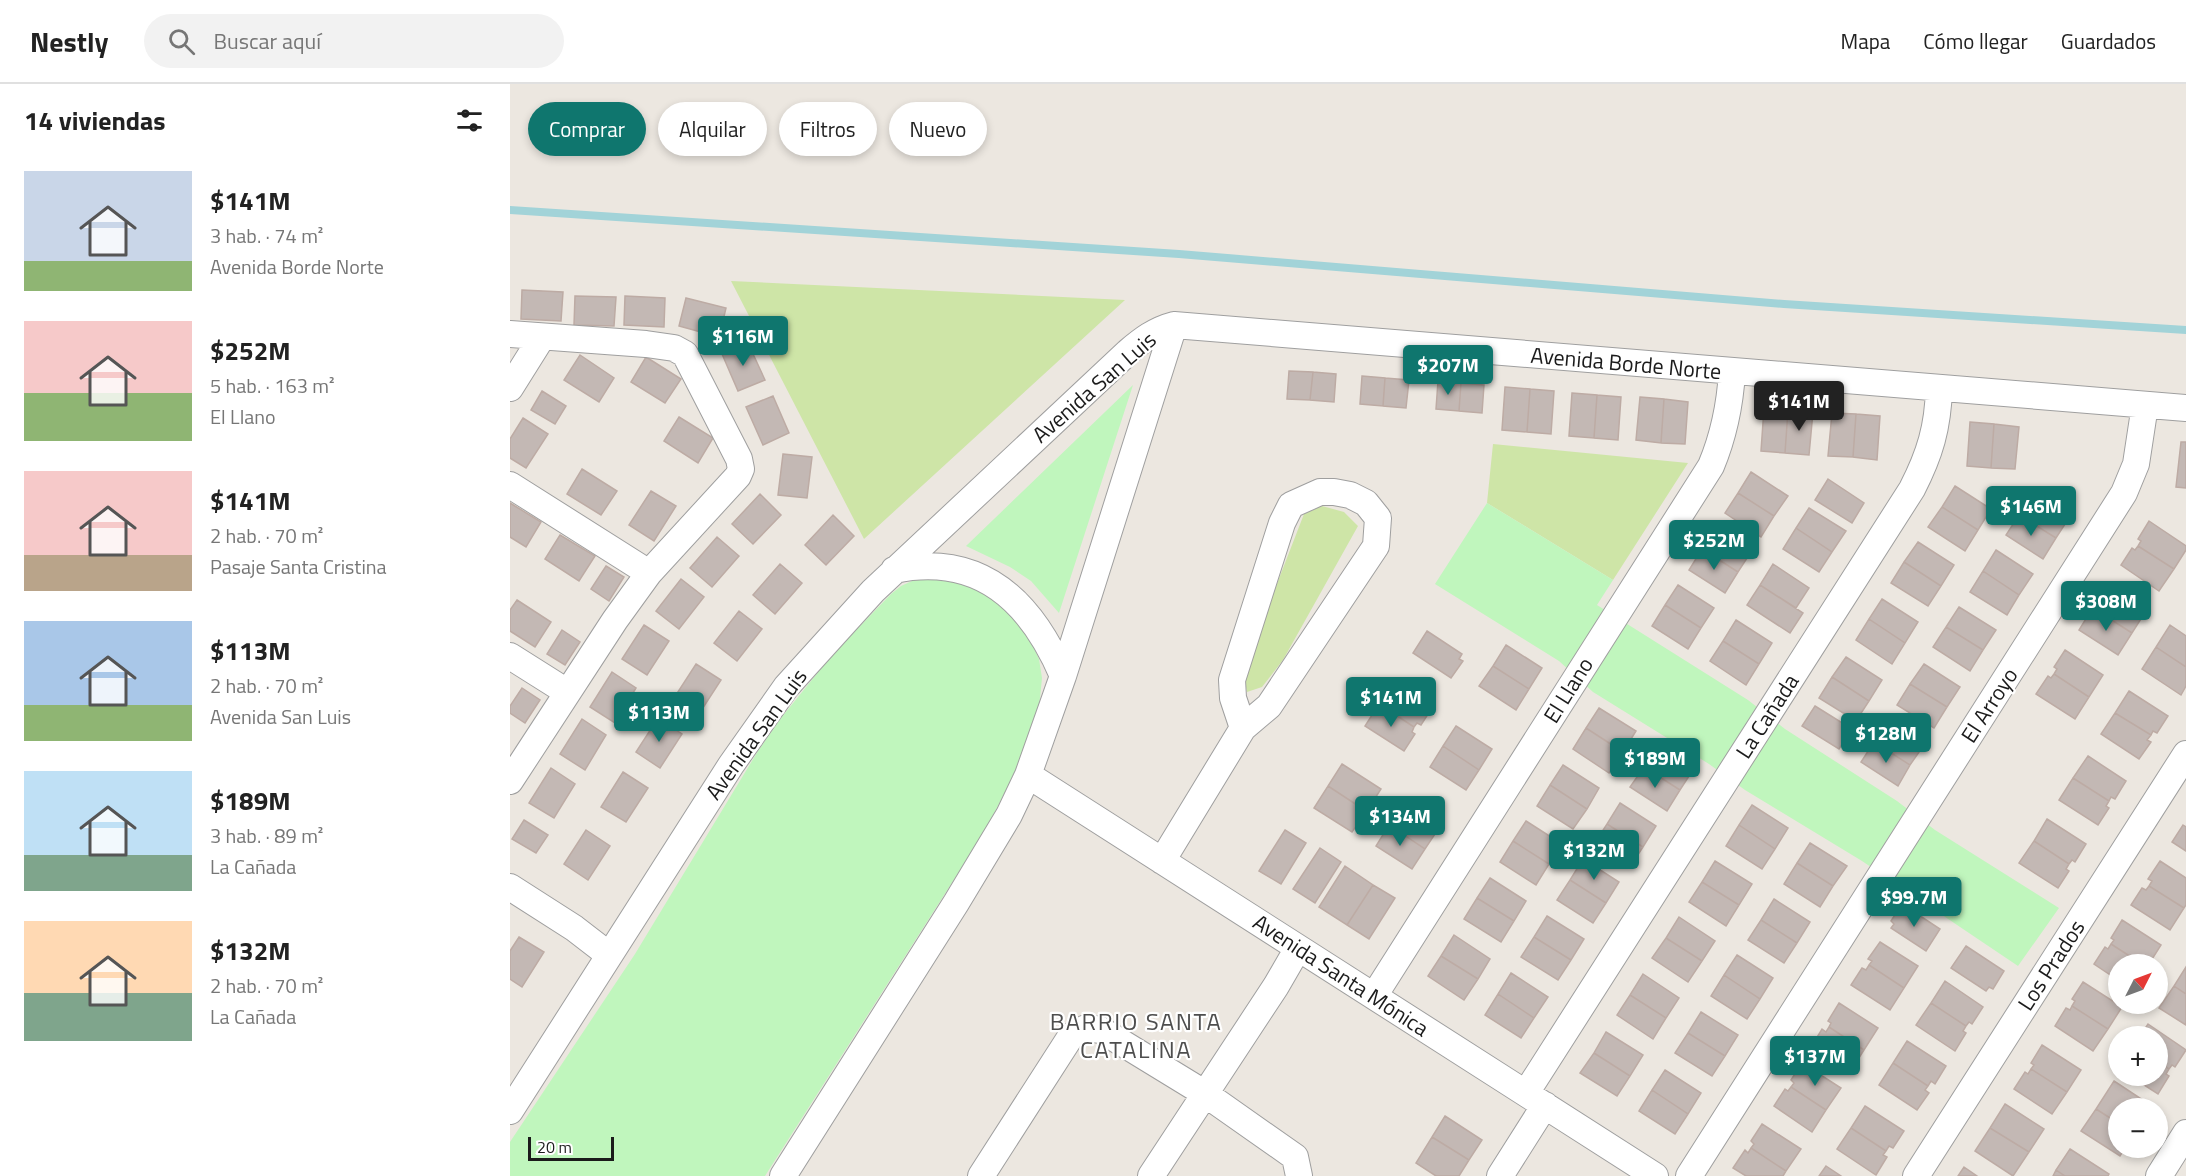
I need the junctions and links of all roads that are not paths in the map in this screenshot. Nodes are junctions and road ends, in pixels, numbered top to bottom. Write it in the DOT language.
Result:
graph roads {
  1 [pos="1174,325"];
  2 [pos="510,334"];
  3 [pos="542,337"];
  4 [pos="1732,372"];
  5 [pos="510,388"];
  6 [pos="1939,388"];
  7 [pos="2145,405"];
  8 [pos="2186,408"];
  9 [pos="510,486"];
  10 [pos="894,570"];
  11 [pos="649,573"];
  12 [pos="510,656"];
  13 [pos="1063,676"];
  14 [pos="567,692"];
  15 [pos="1243,728"];
  16 [pos="2186,753"];
  17 [pos="1028,775"];
  18 [pos="510,781"];
  19 [pos="1162,861"];
  20 [pos="510,887"];
  21 [pos="1298,948"];
  22 [pos="609,955"];
  23 [pos="1374,996"];
  24 [pos="1204,1093"];
  25 [pos="1535,1099"];
  26 [pos="510,1111"];
  27 [pos="2186,1133"];
  28 [pos="783,1176"];
  29 [pos="981,1176"];
  30 [pos="1151,1176"];
  31 [pos="1299,1176"];
  32 [pos="1500,1176"];
  33 [pos="1655,1176"];
  34 [pos="1689,1176"];
  35 [pos="1916,1176"];
  36 [pos="2159,1176"];
  1 -- 4 [label="street, Avenida Borde Norte"];
  1 -- 10 [label="street, Avenida San Luis"];
  1 -- 13 [label="street, Avenida San Luis"];
  2 -- 3 [label="street"];
  3 -- 5 [label="street"];
  3 -- 11 [label="street"];
  4 -- 6 [label="street, Avenida Borde Norte"];
  4 -- 23 [label="street, El Llano"];
  6 -- 7 [label="street, Avenida Borde Norte"];
  6 -- 25 [label="street, La Cañada"];
  7 -- 8 [label="street, Avenida Borde Norte"];
  7 -- 34 [label="street, El Arroyo"];
  9 -- 11 [label="street"];
  10 -- 13 [label="street"];
  10 -- 22 [label="street, Avenida San Luis"];
  11 -- 14 [label="street"];
  12 -- 14 [label="street"];
  13 -- 17 [label="street, Avenida San Luis"];
  14 -- 18 [label="street"];
  15 -- 15 [label="street"];
  15 -- 19 [label="street"];
  16 -- 35 [label="street, Los Prados"];
  17 -- 19 [label="street, Avenida Santa Mónica"];
  17 -- 28 [label="street, Avenida San Luis"];
  19 -- 21 [label="street, Avenida Santa Mónica"];
  20 -- 22 [label="street"];
  21 -- 23 [label="street, Avenida Santa Mónica"];
  21 -- 24 [label="street"];
  22 -- 26 [label="street, Avenida San Luis"];
  23 -- 25 [label="street, Avenida Santa Mónica"];
  24 -- 29 [label="street"];
  24 -- 30 [label="street"];
  24 -- 31 [label="street"];
  25 -- 32 [label="street, La Cañada"];
  25 -- 33 [label="street, Avenida Santa Mónica"];
  27 -- 36 [label="street"];
}
